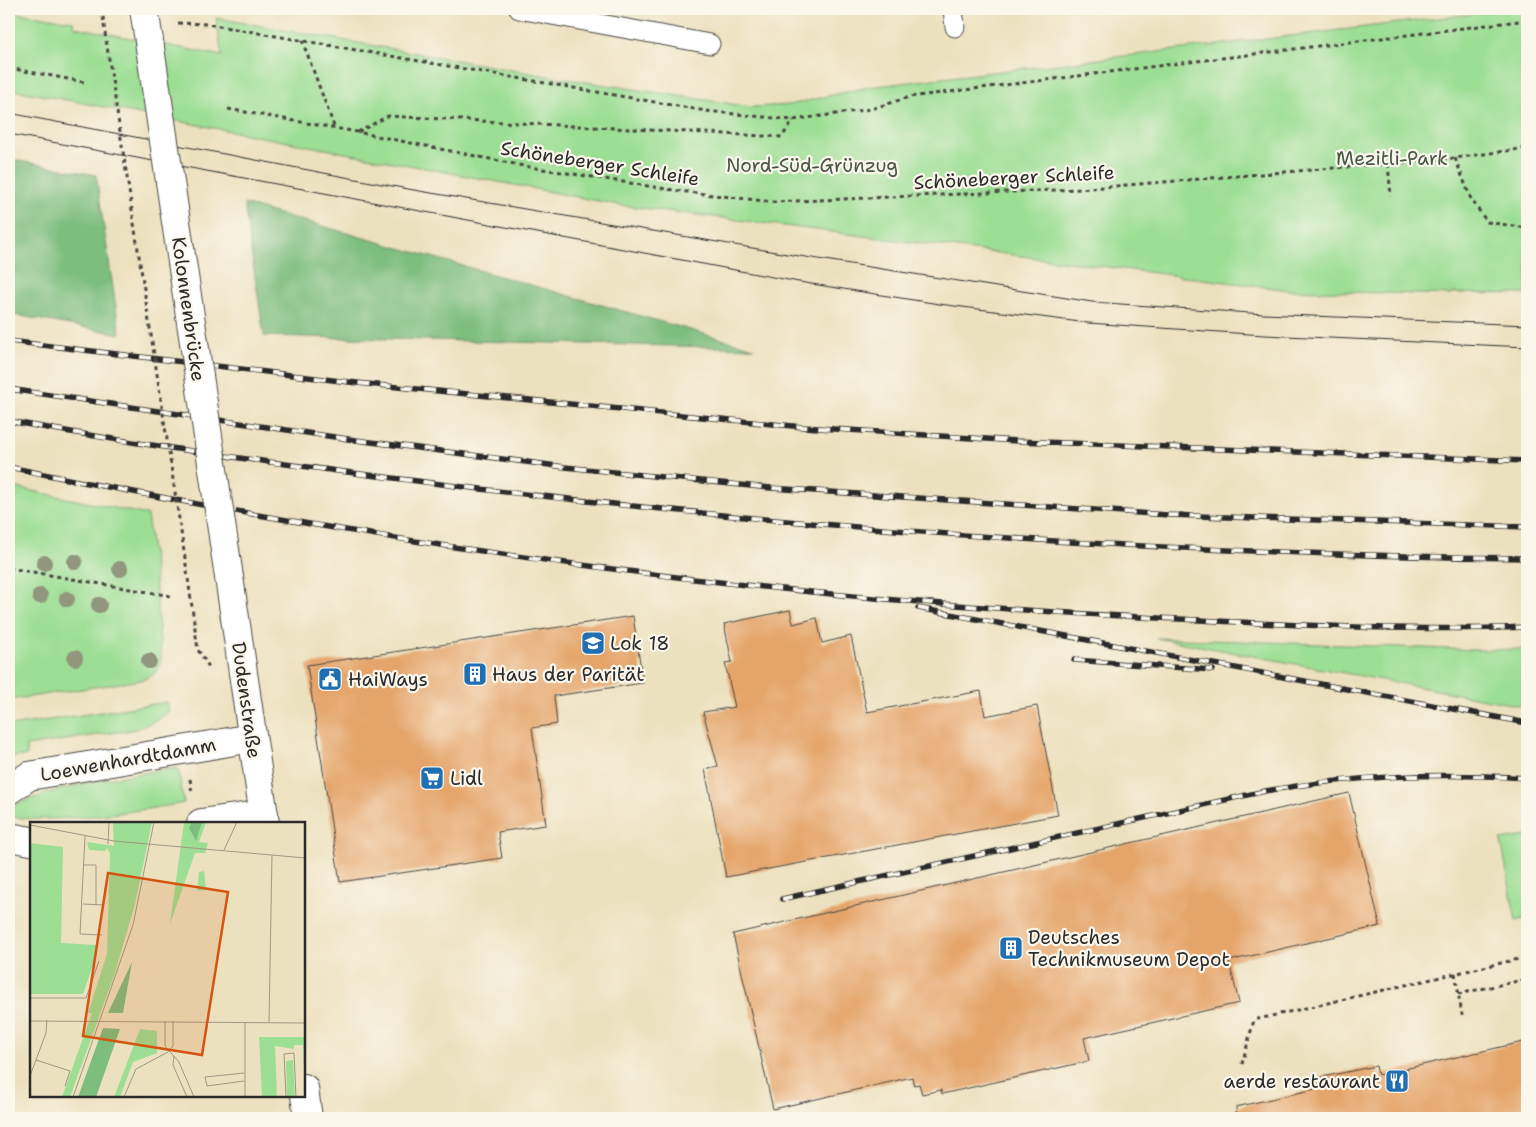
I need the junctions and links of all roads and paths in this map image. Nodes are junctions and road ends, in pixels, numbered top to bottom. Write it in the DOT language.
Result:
graph roads {
  1 [pos="102,9"];
  2 [pos="144,9"];
  3 [pos="519,9"];
  4 [pos="953,9"];
  5 [pos="1527,20"];
  6 [pos="207,24"];
  7 [pos="955,27"];
  8 [pos="302,40"];
  9 [pos="710,44"];
  10 [pos="9,68"];
  11 [pos="84,82"];
  12 [pos="228,109"];
  13 [pos="793,120"];
  14 [pos="335,130"];
  15 [pos="357,132"];
  16 [pos="1527,148"];
  17 [pos="1455,158"];
  18 [pos="1388,164"];
  19 [pos="1391,196"];
  20 [pos="1527,228"];
  21 [pos="9,568"];
  22 [pos="229,577"];
  23 [pos="172,596"];
  24 [pos="198,650"];
  25 [pos="252,738"];
  26 [pos="190,775"];
  27 [pos="9,790"];
  28 [pos="197,812"];
  29 [pos="264,818"];
  30 [pos="9,837"];
  31 [pos="30,841"];
  32 [pos="1527,957"];
  33 [pos="1455,973"];
  34 [pos="1527,979"];
  35 [pos="1458,994"];
  36 [pos="1462,1015"];
  37 [pos="1242,1064"];
  38 [pos="305,1096"];
  39 [pos="308,1118"];
  1 -- 24 [label="path, bridge"];
  2 -- 22 [label="main road, Kolonnenbrücke, bridge"];
  3 -- 9 [label="lane"];
  4 -- 7 [label="lane"];
  5 -- 13 [label="path"];
  6 -- 8 [label="path"];
  8 -- 13 [label="path"];
  8 -- 14 [label="path"];
  10 -- 11 [label="path"];
  12 -- 14 [label="path, Schöneberger Schleife"];
  13 -- 15 [label="path, Schöneberger Schleife"];
  14 -- 15 [label="path, Schöneberger Schleife"];
  15 -- 18 [label="path, Schöneberger Schleife"];
  16 -- 17 [label="path, Schöneberger Schleife"];
  17 -- 18 [label="path, Schöneberger Schleife"];
  17 -- 20 [label="path"];
  18 -- 19 [label="path"];
  21 -- 23 [label="path"];
  22 -- 25 [label="main road, Dudenstraße"];
  25 -- 27 [label="main road, Loewenhardtdamm"];
  25 -- 29 [label="main road, Dudenstraße"];
  26 -- 28 [label="path"];
  28 -- 29 [label="main road"];
  30 -- 31 [label="main road"];
  32 -- 33 [label="path"];
  33 -- 35 [label="path"];
  33 -- 37 [label="path"];
  34 -- 35 [label="path"];
  35 -- 36 [label="path"];
  38 -- 39 [label="main road"];
}
